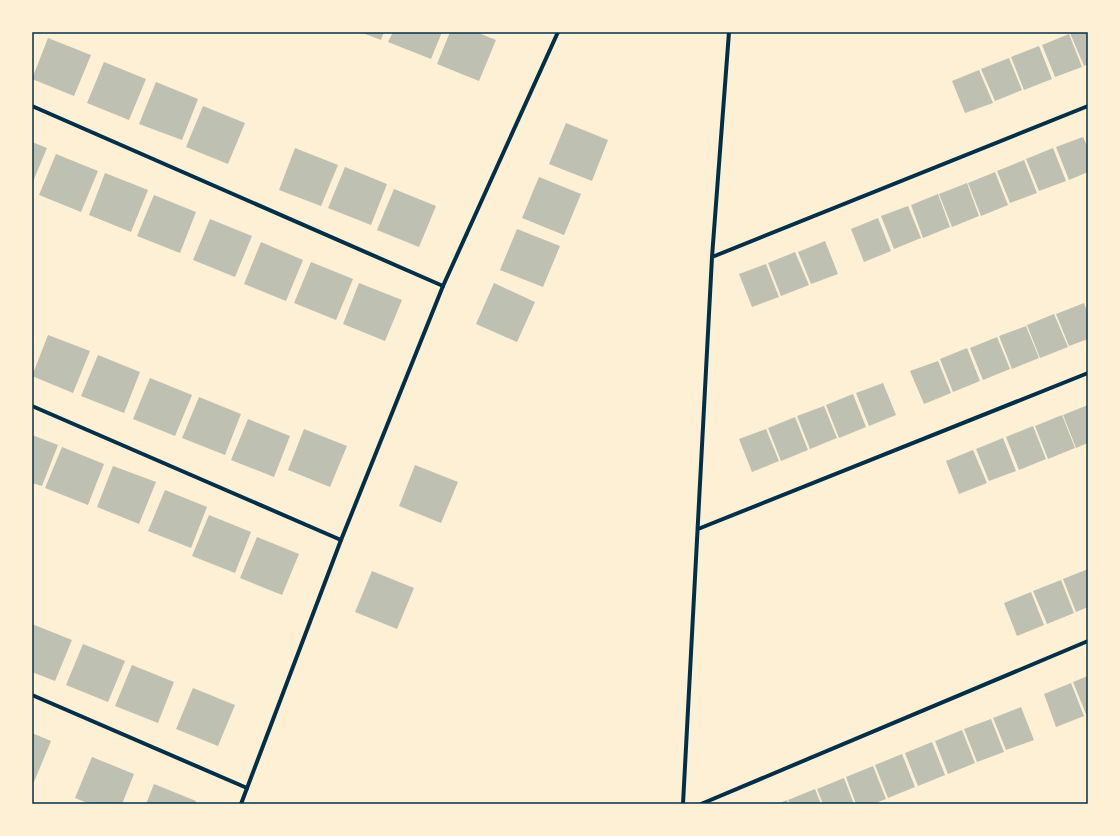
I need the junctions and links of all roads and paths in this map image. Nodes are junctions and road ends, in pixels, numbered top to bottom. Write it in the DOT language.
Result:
graph roads {
  1 [pos="558,32"];
  2 [pos="728,32"];
  3 [pos="32,106"];
  4 [pos="1088,106"];
  5 [pos="712,257"];
  6 [pos="443,286"];
  7 [pos="1088,373"];
  8 [pos="32,406"];
  9 [pos="698,529"];
  10 [pos="341,540"];
  11 [pos="1088,642"];
  12 [pos="32,695"];
  13 [pos="247,788"];
  14 [pos="241,804"];
  15 [pos="683,804"];
  16 [pos="700,804"];
  1 -- 6 [label="street"];
  2 -- 5 [label="street"];
  3 -- 6 [label="street"];
  4 -- 5 [label="street"];
  5 -- 9 [label="street"];
  6 -- 10 [label="street"];
  7 -- 9 [label="street"];
  8 -- 10 [label="street"];
  9 -- 15 [label="street"];
  10 -- 13 [label="street"];
  11 -- 16 [label="street"];
  12 -- 13 [label="street"];
  13 -- 14 [label="street"];
}
